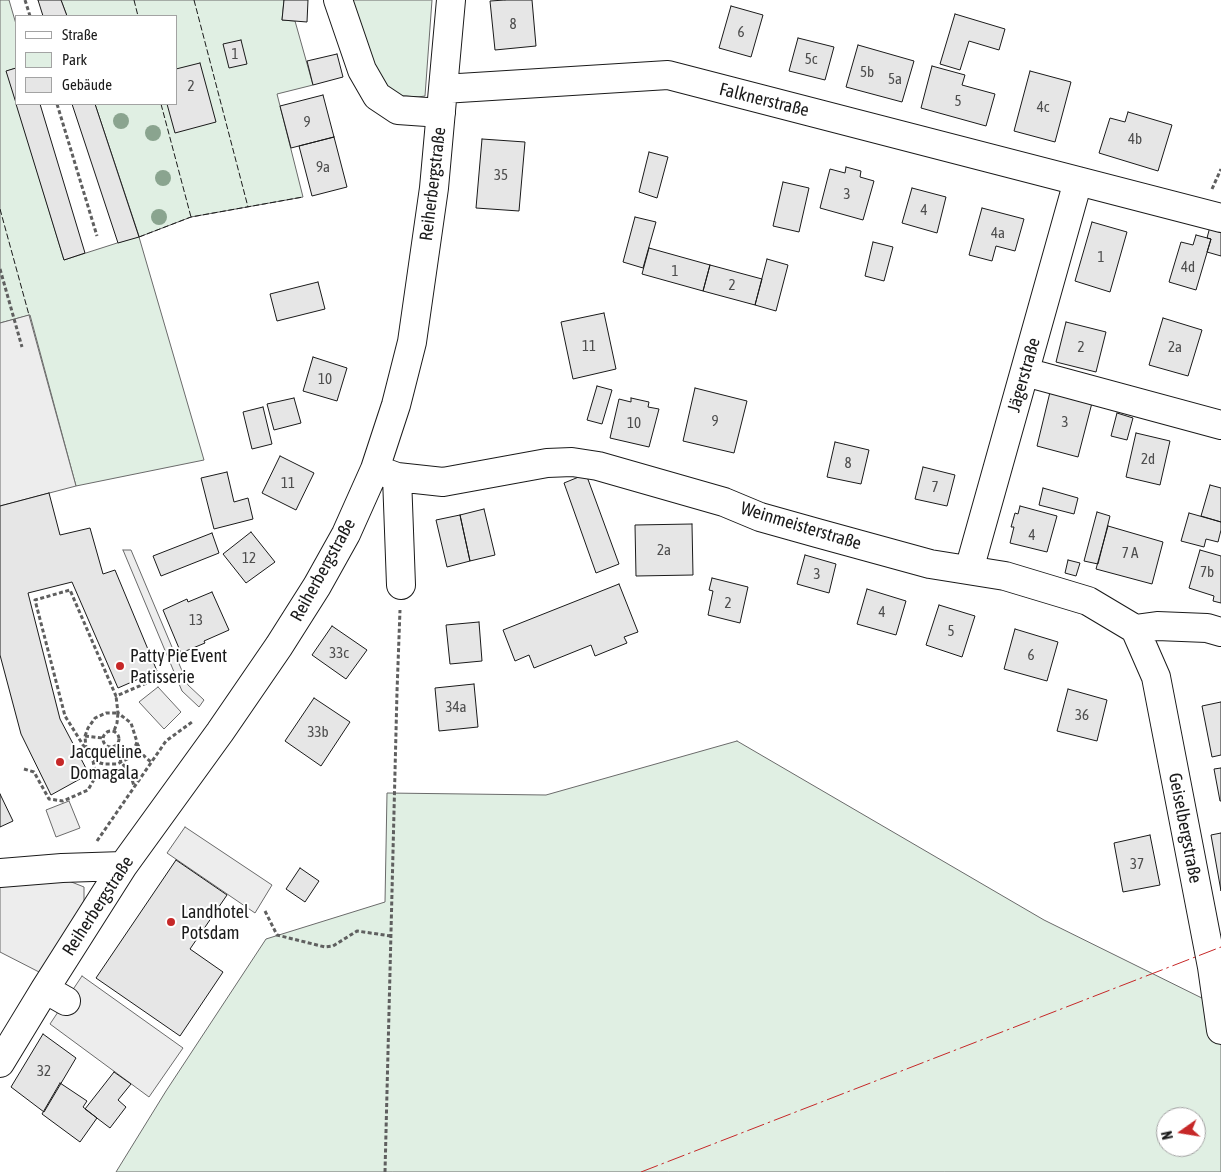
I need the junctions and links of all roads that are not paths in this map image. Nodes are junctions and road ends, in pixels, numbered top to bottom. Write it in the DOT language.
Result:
graph roads {
  1 [pos="338,0"];
  2 [pos="452,0"];
  3 [pos="442,101"];
  4 [pos="1078,181"];
  5 [pos="1221,218"];
  6 [pos="1026,372"];
  7 [pos="1221,425"];
  8 [pos="386,473"];
  9 [pos="969,570"];
  10 [pos="401,585"];
  11 [pos="1135,630"];
  12 [pos="1221,632"];
  13 [pos="123,866"];
  14 [pos="0,873"];
  15 [pos="1221,1030"];
  16 [pos="0,1063"];
  1 -- 3 [label="street, Falknerstraße"];
  2 -- 3 [label="street, Reiherbergstraße"];
  3 -- 4 [label="street, Falknerstraße"];
  3 -- 8 [label="street, Reiherbergstraße"];
  4 -- 5 [label="street, Falknerstraße"];
  4 -- 6 [label="street, Jägerstraße"];
  6 -- 7 [label="street"];
  6 -- 9 [label="street, Jägerstraße"];
  8 -- 9 [label="street, Weinmeisterstraße"];
  8 -- 10 [label="street"];
  8 -- 13 [label="street, Reiherbergstraße"];
  9 -- 11 [label="street, Weinmeisterstraße"];
  11 -- 12 [label="street"];
  11 -- 15 [label="street, Geiselbergstraße"];
  13 -- 14 [label="street"];
  13 -- 16 [label="street, Reiherbergstraße"];
}
